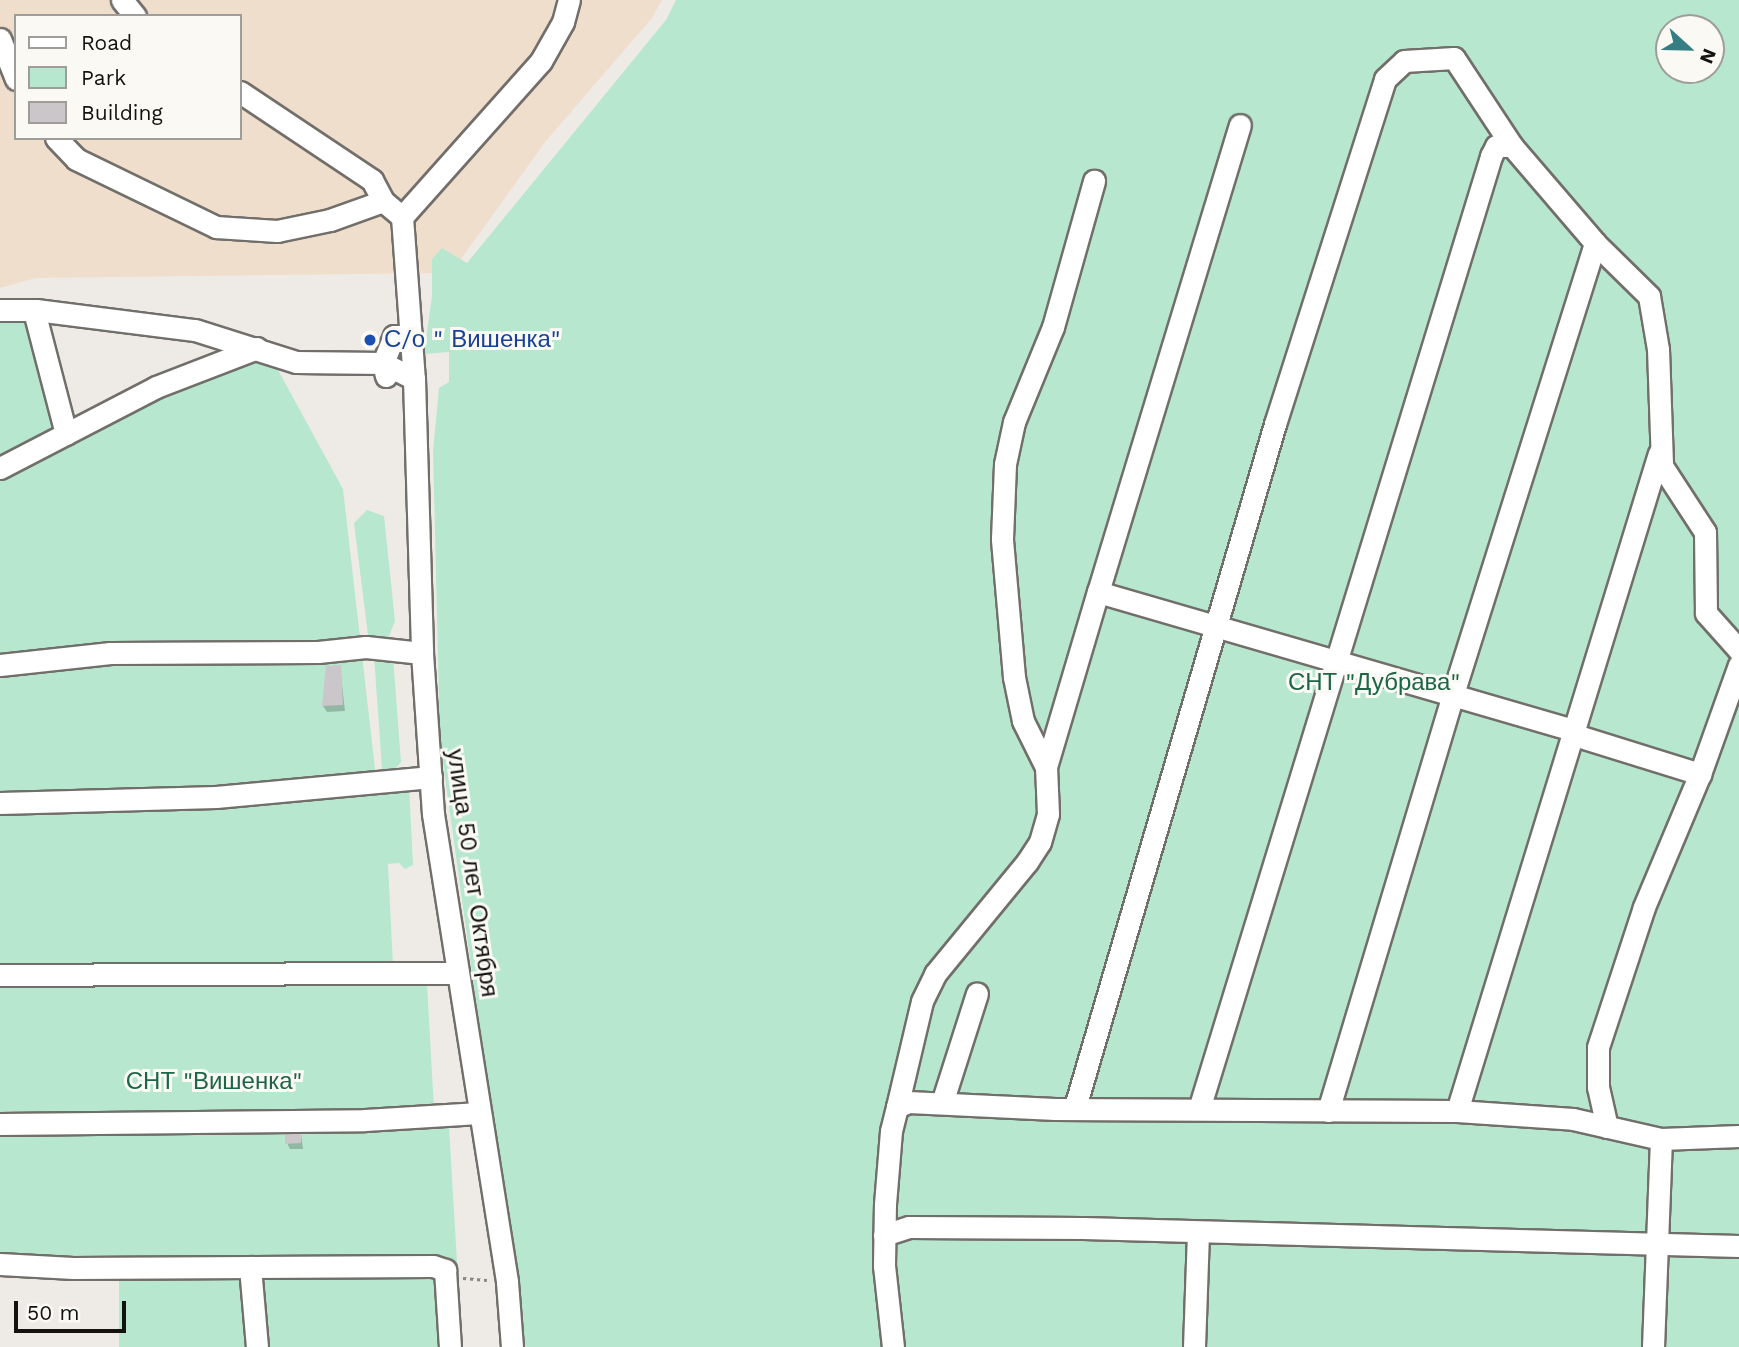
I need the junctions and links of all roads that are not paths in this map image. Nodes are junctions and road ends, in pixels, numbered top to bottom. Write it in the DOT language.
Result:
graph roads {
  1 [pos="122,0"];
  2 [pos="569,0"];
  3 [pos="133,14"];
  4 [pos="0,39"];
  5 [pos="14,74"];
  6 [pos="242,93"];
  7 [pos="1240,125"];
  8 [pos="58,140"];
  9 [pos="1512,146"];
  10 [pos="1094,181"];
  11 [pos="383,201"];
  12 [pos="402,217"];
  13 [pos="1595,243"];
  14 [pos="0,310"];
  15 [pos="34,311"];
  16 [pos="412,344"];
  17 [pos="257,348"];
  18 [pos="383,363"];
  19 [pos="415,379"];
  20 [pos="416,402"];
  21 [pos="66,434"];
  22 [pos="1659,453"];
  23 [pos="0,467"];
  24 [pos="1098,592"];
  25 [pos="1216,625"];
  26 [pos="1739,650"];
  27 [pos="422,653"];
  28 [pos="1334,662"];
  29 [pos="0,665"];
  30 [pos="1739,665"];
  31 [pos="1452,697"];
  32 [pos="1572,730"];
  33 [pos="1046,767"];
  34 [pos="1700,774"];
  35 [pos="431,777"];
  36 [pos="0,803"];
  37 [pos="458,973"];
  38 [pos="0,975"];
  39 [pos="977,993"];
  40 [pos="942,1103"];
  41 [pos="897,1107"];
  42 [pos="1075,1107"];
  43 [pos="1199,1110"];
  44 [pos="1328,1111"];
  45 [pos="1457,1111"];
  46 [pos="480,1113"];
  47 [pos="0,1124"];
  48 [pos="1607,1127"];
  49 [pos="1739,1136"];
  50 [pos="1661,1139"];
  51 [pos="1198,1232"];
  52 [pos="884,1235"];
  53 [pos="1656,1244"];
  54 [pos="1739,1246"];
  55 [pos="0,1264"];
  56 [pos="250,1267"];
  57 [pos="257,1347"];
  58 [pos="450,1347"];
  59 [pos="512,1347"];
  60 [pos="893,1347"];
  61 [pos="1194,1347"];
  62 [pos="1653,1347"];
  1 -- 3 [label="street"];
  2 -- 12 [label="street"];
  4 -- 5 [label="street"];
  6 -- 11 [label="street"];
  7 -- 24 [label="street"];
  8 -- 11 [label="street"];
  9 -- 13 [label="street"];
  9 -- 25 [label="street"];
  9 -- 28 [label="street"];
  10 -- 33 [label="street"];
  11 -- 12 [label="street"];
  12 -- 16 [label="street, улица 50 лет Октября"];
  13 -- 22 [label="street"];
  13 -- 31 [label="street"];
  14 -- 15 [label="street"];
  15 -- 17 [label="street"];
  15 -- 21 [label="street"];
  16 -- 18 [label="street"];
  16 -- 19 [label="street, улица 50 лет Октября"];
  17 -- 18 [label="street"];
  17 -- 21 [label="street"];
  18 -- 19 [label="street"];
  18 -- 20 [label="street"];
  19 -- 20 [label="street, улица 50 лет Октября"];
  20 -- 27 [label="street, улица 50 лет Октября"];
  21 -- 23 [label="street"];
  22 -- 26 [label="street"];
  22 -- 32 [label="street"];
  24 -- 25 [label="street"];
  24 -- 33 [label="street"];
  25 -- 28 [label="street"];
  25 -- 42 [label="street"];
  27 -- 29 [label="street"];
  27 -- 35 [label="street, улица 50 лет Октября"];
  28 -- 31 [label="street"];
  28 -- 43 [label="street"];
  30 -- 34 [label="street"];
  31 -- 32 [label="street"];
  31 -- 44 [label="street"];
  32 -- 34 [label="street"];
  32 -- 45 [label="street"];
  33 -- 41 [label="street"];
  34 -- 48 [label="street"];
  35 -- 36 [label="street"];
  35 -- 37 [label="street, улица 50 лет Октября"];
  37 -- 38 [label="street"];
  37 -- 46 [label="street, улица 50 лет Октября"];
  39 -- 40 [label="street"];
  40 -- 41 [label="street"];
  40 -- 42 [label="street"];
  41 -- 52 [label="street"];
  42 -- 43 [label="street"];
  43 -- 44 [label="street"];
  44 -- 45 [label="street"];
  45 -- 48 [label="street"];
  46 -- 47 [label="street"];
  46 -- 59 [label="street, улица 50 лет Октября"];
  48 -- 50 [label="street"];
  49 -- 50 [label="street"];
  50 -- 53 [label="street"];
  51 -- 52 [label="street"];
  51 -- 53 [label="street"];
  51 -- 61 [label="street"];
  52 -- 60 [label="street"];
  53 -- 54 [label="street"];
  53 -- 62 [label="street"];
  55 -- 56 [label="street"];
  56 -- 57 [label="street"];
  56 -- 58 [label="street"];
}
